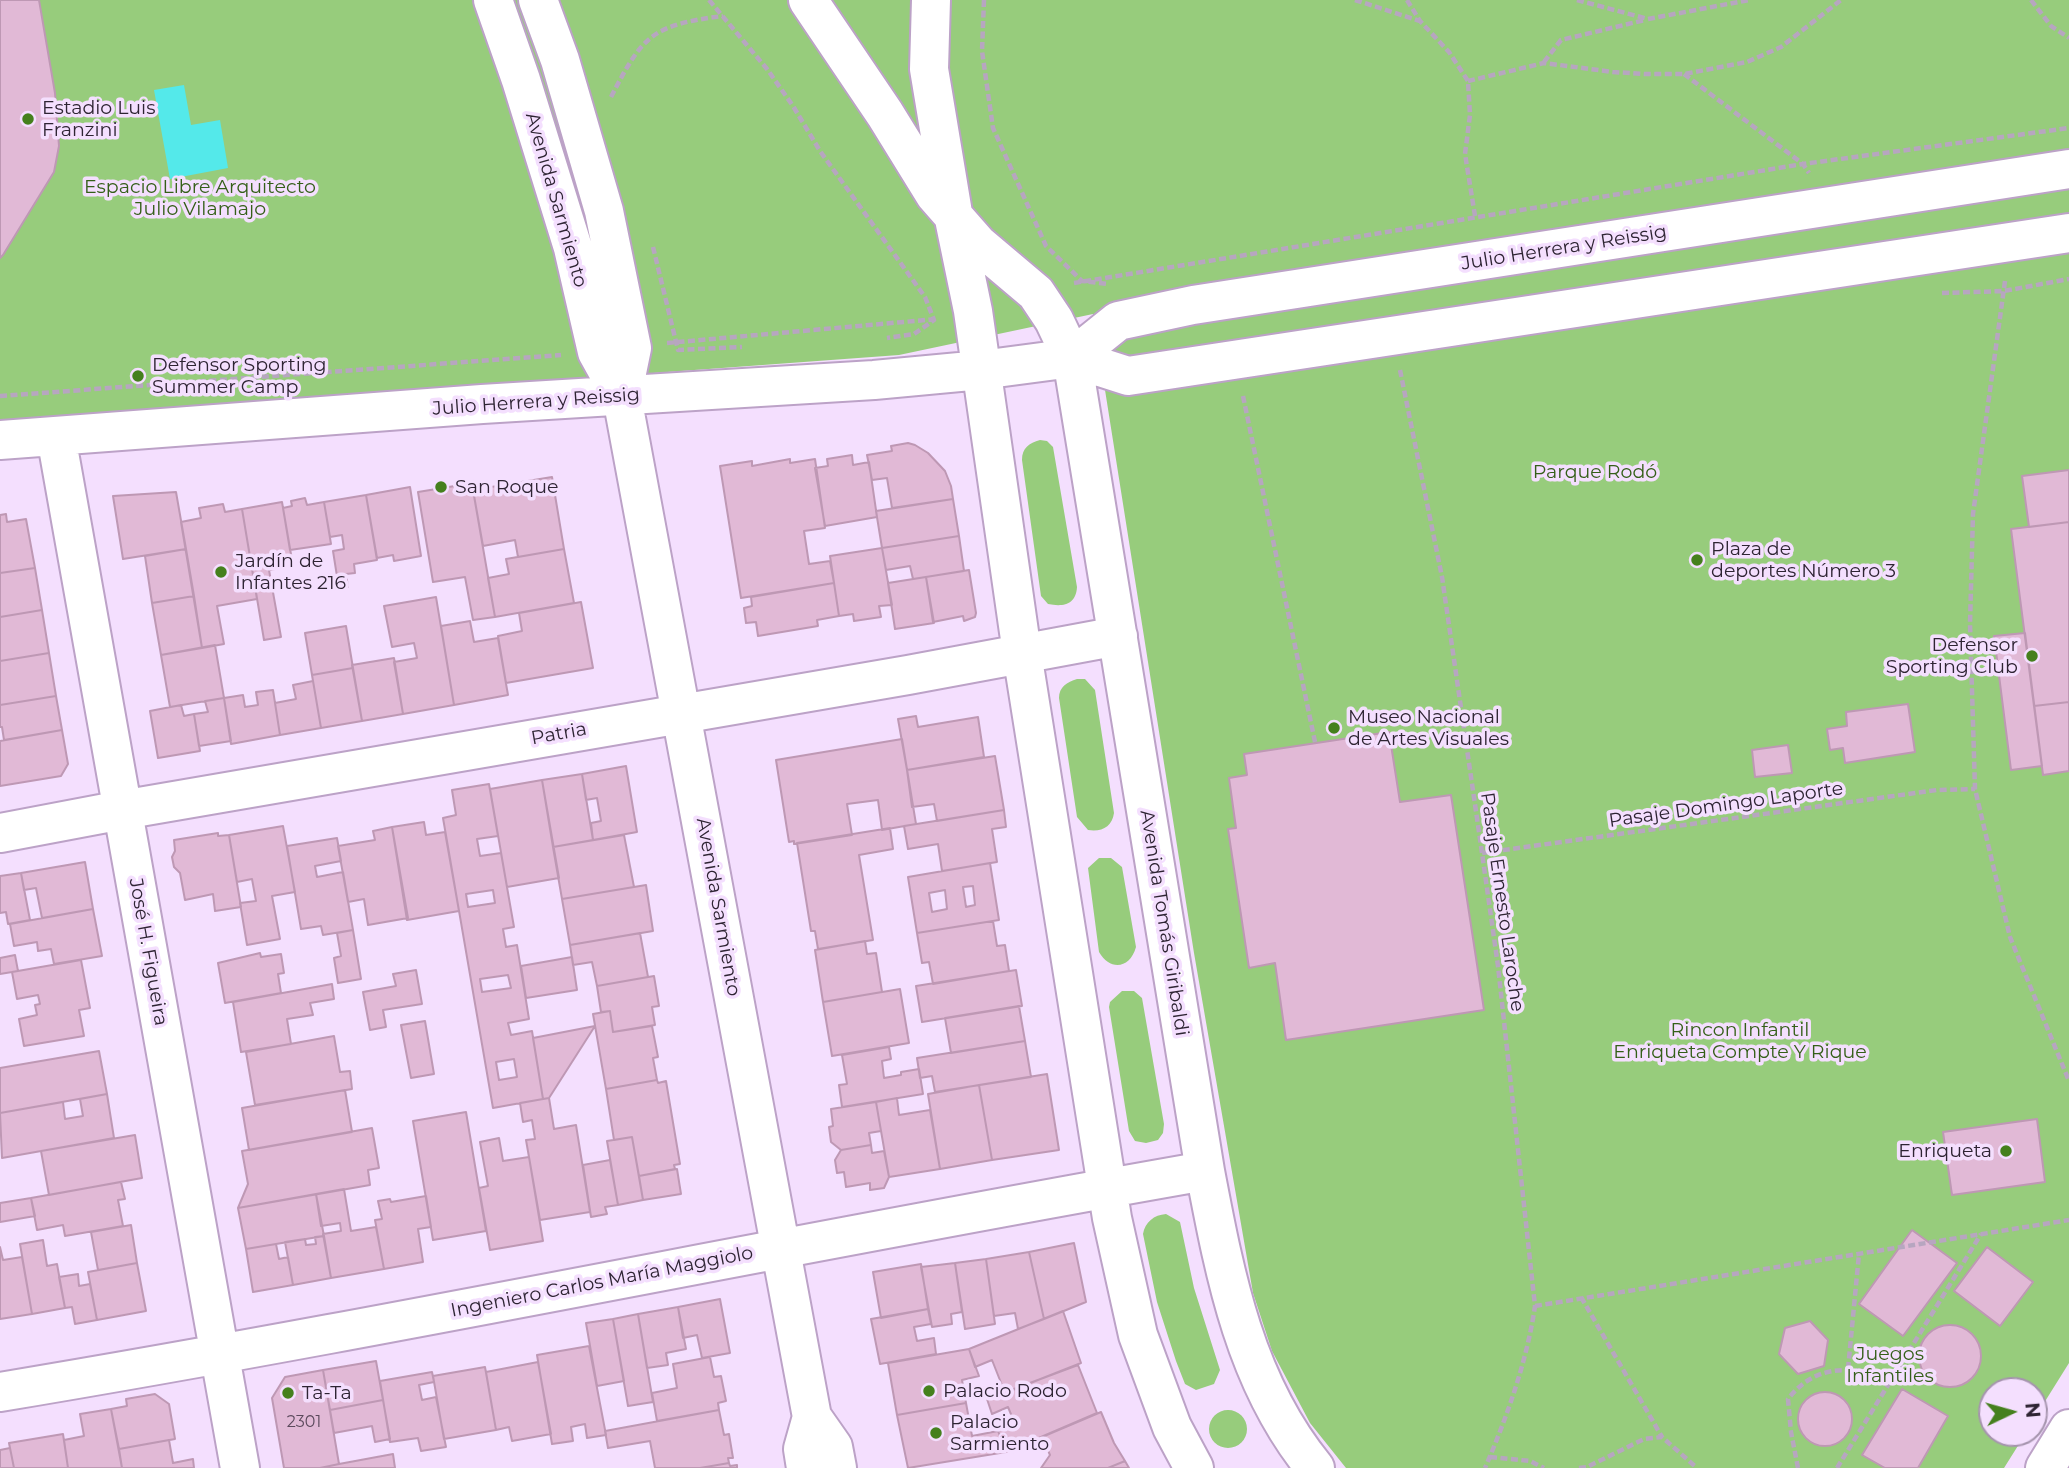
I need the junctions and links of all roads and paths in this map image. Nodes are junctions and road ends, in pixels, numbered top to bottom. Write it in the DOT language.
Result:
graph roads {
  1 [pos="493,0"];
  2 [pos="538,0"];
  3 [pos="709,0"];
  4 [pos="808,0"];
  5 [pos="931,0"];
  6 [pos="984,0"];
  7 [pos="1355,0"];
  8 [pos="1407,0"];
  9 [pos="1577,0"];
  10 [pos="1749,0"];
  11 [pos="1841,0"];
  12 [pos="2031,0"];
  13 [pos="723,16"];
  14 [pos="1647,19"];
  15 [pos="1420,21"];
  16 [pos="2069,38"];
  17 [pos="1544,63"];
  18 [pos="1684,74"];
  19 [pos="1468,81"];
  20 [pos="606,91"];
  21 [pos="2069,169"];
  22 [pos="1810,176"];
  23 [pos="954,219"];
  24 [pos="2069,233"];
  25 [pos="650,238"];
  26 [pos="2011,242"];
  27 [pos="1478,262"];
  28 [pos="1117,285"];
  29 [pos="1393,337"];
  30 [pos="877,340"];
  31 [pos="743,348"];
  32 [pos="1072,358"];
  33 [pos="981,370"];
  34 [pos="622,397"];
  35 [pos="1247,416"];
  36 [pos="56,436"];
  37 [pos="0,440"];
  38 [pos="1118,636"];
  39 [pos="1022,653"];
  40 [pos="682,713"];
  41 [pos="1315,742"];
  42 [pos="1975,789"];
  43 [pos="122,810"];
  44 [pos="0,833"];
  45 [pos="1482,853"];
  46 [pos="2069,1081"];
  47 [pos="1205,1171"];
  48 [pos="1108,1188"];
  49 [pos="2069,1220"];
  50 [pos="1981,1234"];
  51 [pos="781,1248"];
  52 [pos="1859,1254"];
  53 [pos="1581,1297"];
  54 [pos="1535,1306"];
  55 [pos="220,1355"];
  56 [pos="1848,1369"];
  57 [pos="1895,1375"];
  58 [pos="0,1392"];
  59 [pos="812,1417"];
  60 [pos="2069,1429"];
  61 [pos="1662,1437"];
  62 [pos="1490,1457"];
  63 [pos="240,1468"];
  64 [pos="806,1468"];
  65 [pos="837,1468"];
  66 [pos="1194,1468"];
  67 [pos="1315,1468"];
  68 [pos="1485,1468"];
  69 [pos="1544,1468"];
  70 [pos="1579,1468"];
  71 [pos="1697,1468"];
  72 [pos="1798,1468"];
  73 [pos="1837,1468"];
  74 [pos="2045,1468"];
  1 -- 34 [label="street, Avenida Sarmiento"];
  2 -- 34 [label="street, Avenida Sarmiento"];
  3 -- 13 [label="path"];
  4 -- 23 [label="street, Avenida Tomás Giribaldi"];
  5 -- 23 [label="street"];
  6 -- 28 [label="path"];
  7 -- 15 [label="path"];
  8 -- 15 [label="path"];
  9 -- 14 [label="path"];
  10 -- 14 [label="path"];
  11 -- 18 [label="path"];
  12 -- 16 [label="path"];
  13 -- 20 [label="path"];
  13 -- 30 [label="path"];
  14 -- 17 [label="path"];
  15 -- 19 [label="path"];
  17 -- 18 [label="path"];
  17 -- 19 [label="path"];
  18 -- 22 [label="path"];
  19 -- 27 [label="path"];
  21 -- 27 [label="street, Julio Herrera y Reissig"];
  23 -- 32 [label="street, Avenida Tomás Giribaldi"];
  23 -- 33 [label="street"];
  24 -- 26 [label="street, Julio Herrera y Reissig"];
  25 -- 31 [label="path"];
  26 -- 29 [label="street, Julio Herrera y Reissig"];
  26 -- 42 [label="path"];
  27 -- 32 [label="street, Julio Herrera y Reissig"];
  29 -- 32 [label="street, Julio Herrera y Reissig"];
  29 -- 45 [label="path, Pasaje Ernesto Laroche"];
  32 -- 33 [label="street, Julio Herrera y Reissig"];
  32 -- 38 [label="street, Avenida Tomás Giribaldi"];
  33 -- 34 [label="street, Julio Herrera y Reissig"];
  33 -- 39 [label="street"];
  34 -- 36 [label="street, Julio Herrera y Reissig"];
  34 -- 40 [label="street, Avenida Sarmiento"];
  35 -- 41 [label="path"];
  36 -- 37 [label="street, Julio Herrera y Reissig"];
  36 -- 43 [label="street, José H. Figueira"];
  38 -- 39 [label="street, Patria"];
  38 -- 47 [label="street, Avenida Tomás Giribaldi"];
  39 -- 40 [label="street, Patria"];
  39 -- 48 [label="street"];
  40 -- 43 [label="street, Patria"];
  40 -- 51 [label="street, Avenida Sarmiento"];
  42 -- 45 [label="path, Pasaje Domingo Laporte"];
  42 -- 46 [label="path"];
  43 -- 44 [label="street, Patria"];
  43 -- 55 [label="street, José H. Figueira"];
  45 -- 54 [label="path, Pasaje Ernesto Laroche"];
  47 -- 48 [label="street, Ingeniero Carlos María Maggiolo"];
  47 -- 67 [label="street, Avenida Tomás Giribaldi"];
  48 -- 51 [label="street, Ingeniero Carlos María Maggiolo"];
  48 -- 66 [label="street"];
  49 -- 50 [label="path"];
  50 -- 52 [label="path"];
  50 -- 57 [label="path"];
  51 -- 55 [label="street, Ingeniero Carlos María Maggiolo"];
  51 -- 59 [label="street, Avenida Sarmiento"];
  52 -- 53 [label="path"];
  52 -- 56 [label="path"];
  53 -- 54 [label="path"];
  53 -- 61 [label="path"];
  54 -- 62 [label="path, Pasaje Ernesto Laroche"];
  55 -- 58 [label="street, Ingeniero Carlos María Maggiolo"];
  55 -- 63 [label="street, José H. Figueira"];
  56 -- 57 [label="path"];
  56 -- 72 [label="path"];
  57 -- 73 [label="path"];
  59 -- 64 [label="street, Avenida Sarmiento"];
  59 -- 65 [label="street, Avenida Sarmiento"];
  60 -- 74 [label="street"];
  61 -- 70 [label="path"];
  61 -- 71 [label="path"];
  62 -- 68 [label="path, Pasaje Ernesto Laroche"];
  62 -- 69 [label="path"];
}
